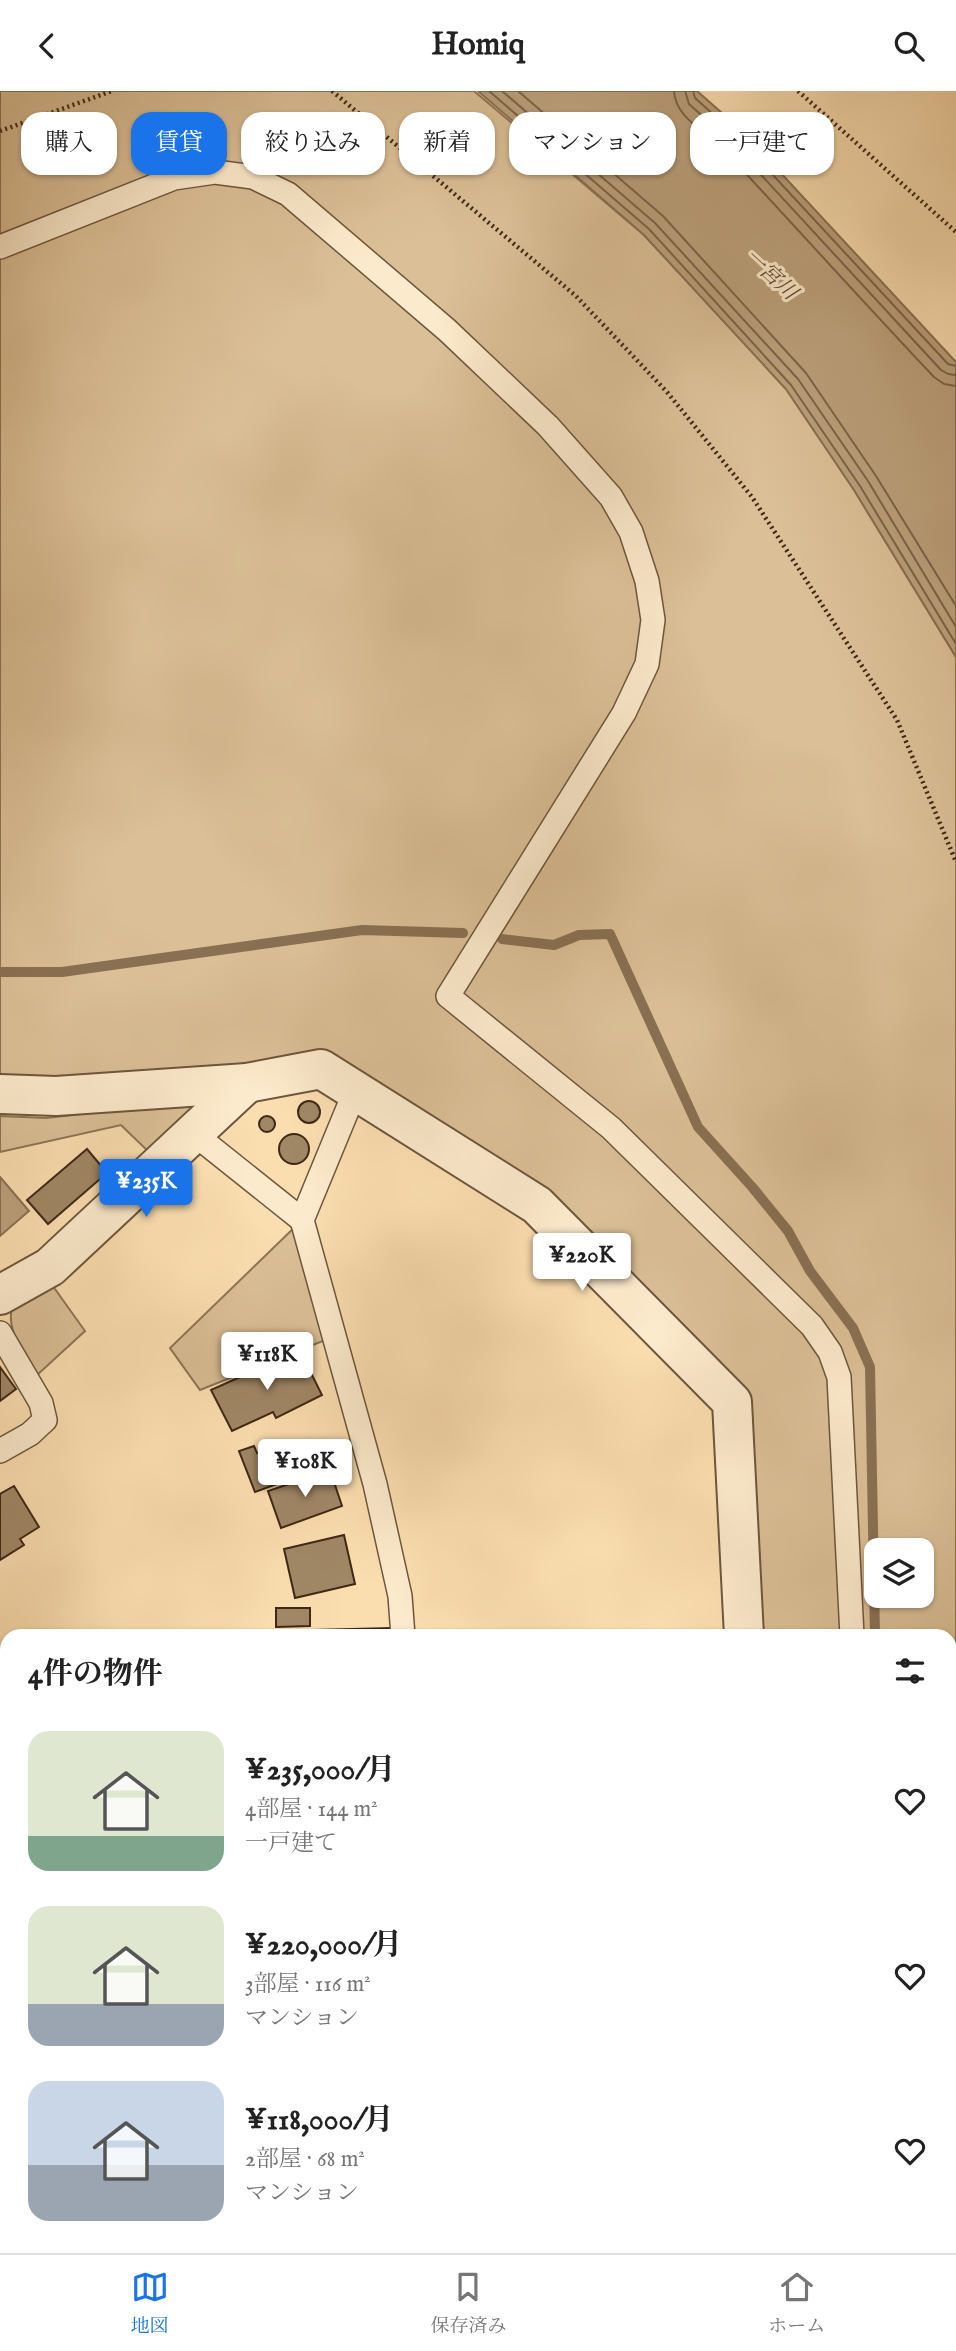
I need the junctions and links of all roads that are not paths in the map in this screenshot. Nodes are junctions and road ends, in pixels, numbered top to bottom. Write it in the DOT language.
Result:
graph roads {
  1 [pos="0,247"];
  2 [pos="247,1083"];
  3 [pos="356,1089"];
  4 [pos="0,1094"];
  5 [pos="193,1133"];
  6 [pos="302,1220"];
  7 [pos="0,1295"];
  8 [pos="0,1333"];
  9 [pos="0,1451"];
  10 [pos="402,1629"];
  11 [pos="744,1629"];
  12 [pos="852,1629"];
  1 -- 12 [label="lane"];
  2 -- 3 [label="street"];
  2 -- 4 [label="street"];
  2 -- 5 [label="street"];
  3 -- 6 [label="lane"];
  3 -- 11 [label="street"];
  5 -- 6 [label="lane"];
  5 -- 7 [label="street"];
  6 -- 10 [label="lane"];
  8 -- 9 [label="lane"];
}
